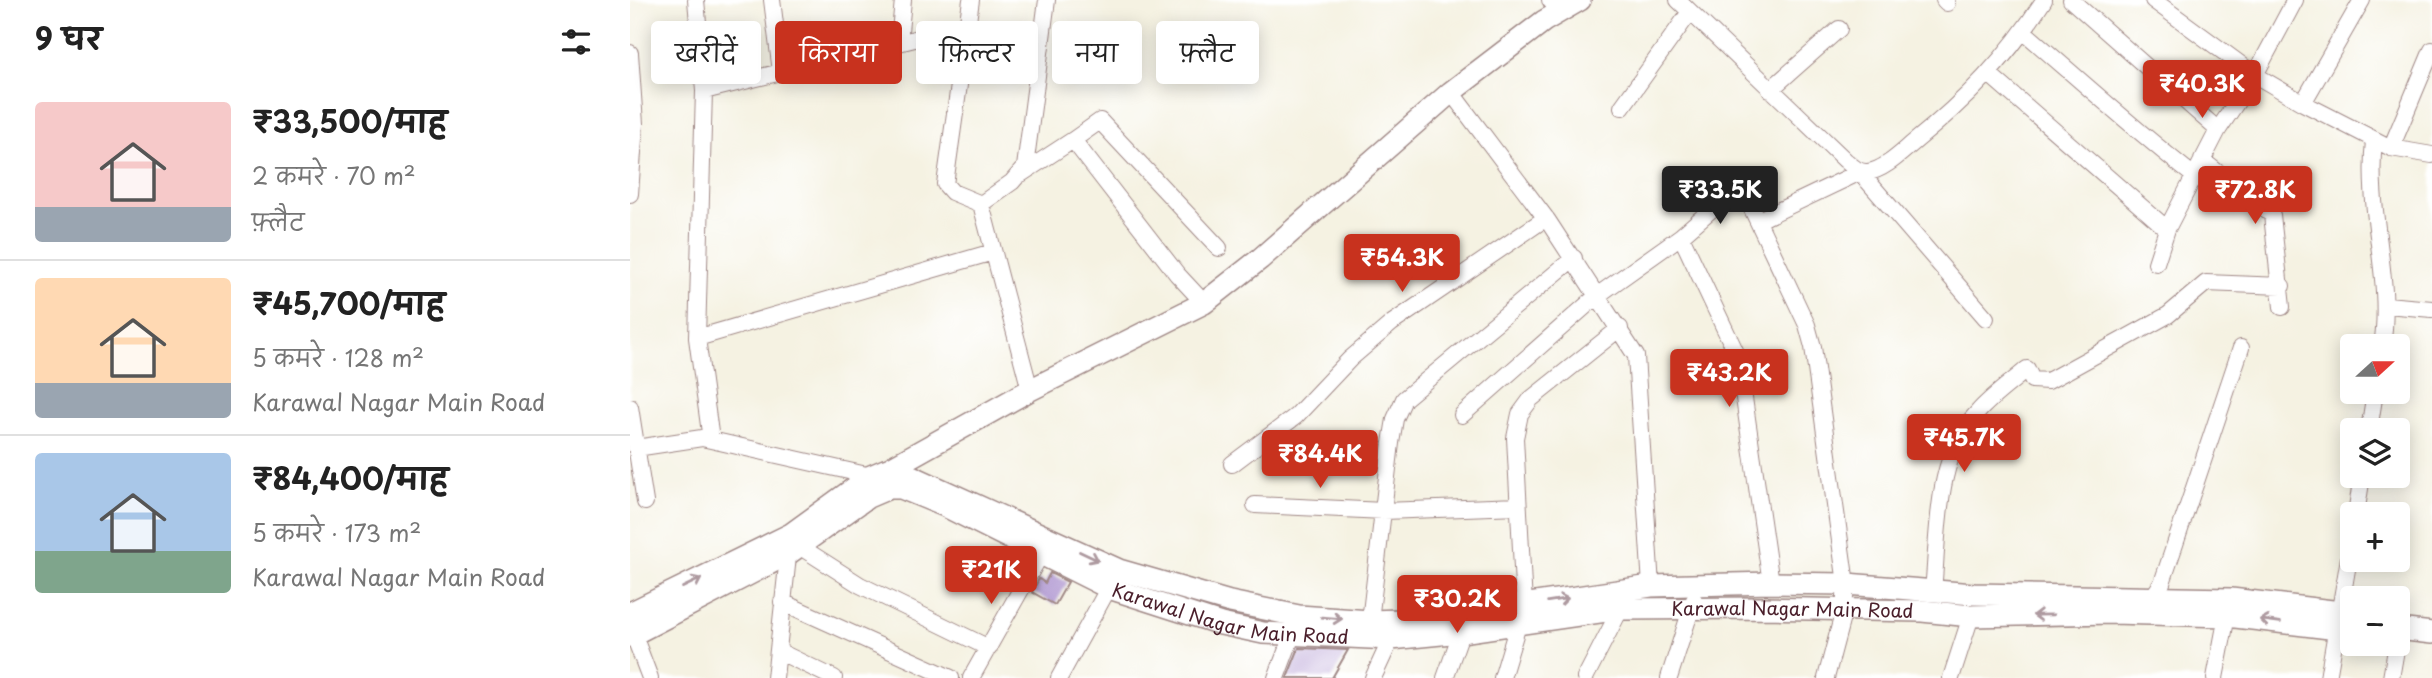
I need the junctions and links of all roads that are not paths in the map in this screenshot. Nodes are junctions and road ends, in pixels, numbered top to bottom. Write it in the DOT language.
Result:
graph roads {
  1 [pos="696,0"];
  2 [pos="772,0"];
  3 [pos="903,0"];
  4 [pos="971,0"];
  5 [pos="1046,0"];
  6 [pos="1580,0"];
  7 [pos="1678,0"];
  8 [pos="2044,0"];
  9 [pos="2071,0"];
  10 [pos="2153,0"];
  11 [pos="2295,0"];
  12 [pos="2362,0"];
  13 [pos="1555,5"];
  14 [pos="1690,12"];
  15 [pos="901,21"];
  16 [pos="968,21"];
  17 [pos="775,24"];
  18 [pos="1839,29"];
  19 [pos="2023,31"];
  20 [pos="2432,50"];
  21 [pos="630,53"];
  22 [pos="775,73"];
  23 [pos="1989,74"];
  24 [pos="2255,75"];
  25 [pos="958,84"];
  26 [pos="1770,90"];
  27 [pos="704,91"];
  28 [pos="1451,92"];
  29 [pos="2303,103"];
  30 [pos="1622,107"];
  31 [pos="632,123"];
  32 [pos="2218,130"];
  33 [pos="1073,139"];
  34 [pos="2374,141"];
  35 [pos="2391,148"];
  36 [pos="2432,155"];
  37 [pos="2202,160"];
  38 [pos="1860,172"];
  39 [pos="1021,174"];
  40 [pos="2194,176"];
  41 [pos="630,194"];
  42 [pos="981,204"];
  43 [pos="1546,218"];
  44 [pos="1759,220"];
  45 [pos="2167,229"];
  46 [pos="1681,236"];
  47 [pos="1219,248"];
  48 [pos="993,252"];
  49 [pos="1574,258"];
  50 [pos="2156,263"];
  51 [pos="2282,286"];
  52 [pos="1598,295"];
  53 [pos="1204,303"];
  54 [pos="2386,305"];
  55 [pos="2282,307"];
  56 [pos="2432,309"];
  57 [pos="1986,317"];
  58 [pos="1620,328"];
  59 [pos="2383,334"];
  60 [pos="697,338"];
  61 [pos="2241,348"];
  62 [pos="1030,390"];
  63 [pos="630,407"];
  64 [pos="1462,415"];
  65 [pos="711,440"];
  66 [pos="636,448"];
  67 [pos="1232,464"];
  68 [pos="881,481"];
  69 [pos="645,502"];
  70 [pos="1255,505"];
  71 [pos="1518,506"];
  72 [pos="1384,511"];
  73 [pos="792,545"];
  74 [pos="1042,552"];
  75 [pos="1114,579"];
  76 [pos="1771,583"];
  77 [pos="1846,584"];
  78 [pos="1641,587"];
  79 [pos="1698,587"];
  80 [pos="1933,592"];
  81 [pos="2152,598"];
  82 [pos="782,602"];
  83 [pos="2229,608"];
  84 [pos="1620,609"];
  85 [pos="1691,610"];
  86 [pos="1844,610"];
  87 [pos="630,612"];
  88 [pos="1521,614"];
  89 [pos="1972,616"];
  90 [pos="2340,620"];
  91 [pos="1370,621"];
  92 [pos="1464,623"];
  93 [pos="1296,625"];
  94 [pos="1392,629"];
  95 [pos="631,632"];
  96 [pos="2432,633"];
  97 [pos="2410,634"];
  98 [pos="2340,640"];
  99 [pos="989,648"];
  100 [pos="778,651"];
  101 [pos="2395,656"];
  102 [pos="1062,677"];
  103 [pos="650,678"];
  104 [pos="775,678"];
  105 [pos="834,678"];
  106 [pos="951,678"];
  107 [pos="971,678"];
  108 [pos="1276,678"];
  109 [pos="1373,678"];
  110 [pos="1444,678"];
  111 [pos="1502,678"];
  112 [pos="1585,678"];
  113 [pos="1669,678"];
  114 [pos="1826,678"];
  115 [pos="1951,678"];
  116 [pos="2215,678"];
  117 [pos="2328,678"];
  118 [pos="2391,678"];
  1 -- 27 [label="street"];
  2 -- 17 [label="street"];
  3 -- 15 [label="street"];
  4 -- 16 [label="street"];
  5 -- 39 [label="street"];
  6 -- 13 [label="street"];
  7 -- 14 [label="street"];
  8 -- 19 [label="street"];
  9 -- 32 [label="street"];
  10 -- 24 [label="street"];
  11 -- 24 [label="street"];
  12 -- 29 [label="street"];
  13 -- 28 [label="street"];
  14 -- 26 [label="street"];
  14 -- 30 [label="street"];
  18 -- 26 [label="street"];
  19 -- 23 [label="street"];
  19 -- 40 [label="street"];
  20 -- 35 [label="street"];
  21 -- 31 [label="street"];
  22 -- 27 [label="street"];
  23 -- 38 [label="street"];
  23 -- 45 [label="street"];
  24 -- 29 [label="street"];
  24 -- 32 [label="street"];
  25 -- 42 [label="street"];
  26 -- 38 [label="street"];
  27 -- 60 [label="street"];
  28 -- 43 [label="street"];
  28 -- 53 [label="street"];
  29 -- 34 [label="street"];
  31 -- 41 [label="street"];
  32 -- 37 [label="street"];
  33 -- 39 [label="street"];
  33 -- 47 [label="street"];
  33 -- 53 [label="street"];
  34 -- 35 [label="street"];
  34 -- 54 [label="street"];
  35 -- 36 [label="street"];
  37 -- 40 [label="street"];
  37 -- 51 [label="street"];
  38 -- 44 [label="street"];
  38 -- 57 [label="street"];
  39 -- 42 [label="street"];
  40 -- 45 [label="street"];
  42 -- 48 [label="street"];
  43 -- 49 [label="street"];
  43 -- 67 [label="street"];
  44 -- 46 [label="street"];
  44 -- 77 [label="street"];
  45 -- 50 [label="street"];
  46 -- 52 [label="street"];
  46 -- 76 [label="street"];
  48 -- 60 [label="street"];
  48 -- 62 [label="street"];
  49 -- 52 [label="street"];
  49 -- 72 [label="street"];
  51 -- 55 [label="street"];
  51 -- 80 [label="street"];
  52 -- 58 [label="street"];
  52 -- 64 [label="street"];
  53 -- 62 [label="street"];
  54 -- 56 [label="street"];
  54 -- 59 [label="street"];
  58 -- 71 [label="street"];
  58 -- 78 [label="street"];
  60 -- 65 [label="street"];
  61 -- 81 [label="street"];
  62 -- 68 [label="street"];
  63 -- 66 [label="street"];
  65 -- 66 [label="street"];
  65 -- 68 [label="street"];
  66 -- 69 [label="street"];
  68 -- 73 [label="street"];
  68 -- 74 [label="street, Karawal Nagar Main Road"];
  68 -- 75 [label="street, Karawal Nagar Main Road, one-way"];
  70 -- 72 [label="street"];
  71 -- 72 [label="street"];
  71 -- 88 [label="street"];
  72 -- 91 [label="street"];
  73 -- 82 [label="street"];
  87 -- 73 [label="street, one-way"];
  73 -- 95 [label="street"];
  73 -- 99 [label="street"];
  74 -- 75 [label="street, Karawal Nagar Main Road"];
  74 -- 99 [label="street"];
  75 -- 93 [label="street, Karawal Nagar Main Road"];
  75 -- 102 [label="street"];
  76 -- 77 [label="street, Karawal Nagar Main Road"];
  76 -- 79 [label="street, Karawal Nagar Main Road"];
  77 -- 80 [label="street, Karawal Nagar Main Road"];
  77 -- 86 [label="street"];
  78 -- 79 [label="street, Karawal Nagar Main Road"];
  78 -- 84 [label="street"];
  88 -- 78 [label="street, Karawal Nagar Main Road, one-way"];
  79 -- 85 [label="street"];
  80 -- 81 [label="street, Karawal Nagar Main Road"];
  81 -- 83 [label="street, Karawal Nagar Main Road"];
  82 -- 100 [label="street"];
  82 -- 106 [label="street"];
  83 -- 89 [label="street, Karawal Nagar Main Road, one-way"];
  83 -- 90 [label="street, Karawal Nagar Main Road"];
  83 -- 116 [label="street"];
  84 -- 85 [label="street, Karawal Nagar Main Road"];
  84 -- 88 [label="street, Karawal Nagar Main Road"];
  84 -- 112 [label="street"];
  85 -- 86 [label="street, Karawal Nagar Main Road"];
  85 -- 113 [label="street"];
  86 -- 89 [label="street, Karawal Nagar Main Road"];
  86 -- 114 [label="street"];
  88 -- 92 [label="street, Karawal Nagar Main Road"];
  88 -- 111 [label="street"];
  89 -- 115 [label="street"];
  93 -- 91 [label="street, Karawal Nagar Main Road, one-way"];
  91 -- 94 [label="street, Karawal Nagar Main Road"];
  92 -- 94 [label="street, Karawal Nagar Main Road"];
  92 -- 110 [label="street"];
  93 -- 94 [label="street, Karawal Nagar Main Road"];
  93 -- 108 [label="street"];
  94 -- 109 [label="street"];
  95 -- 103 [label="street"];
  96 -- 97 [label="street"];
  98 -- 117 [label="street"];
  99 -- 107 [label="street"];
  100 -- 104 [label="street"];
  100 -- 105 [label="street"];
  101 -- 118 [label="street"];
}
